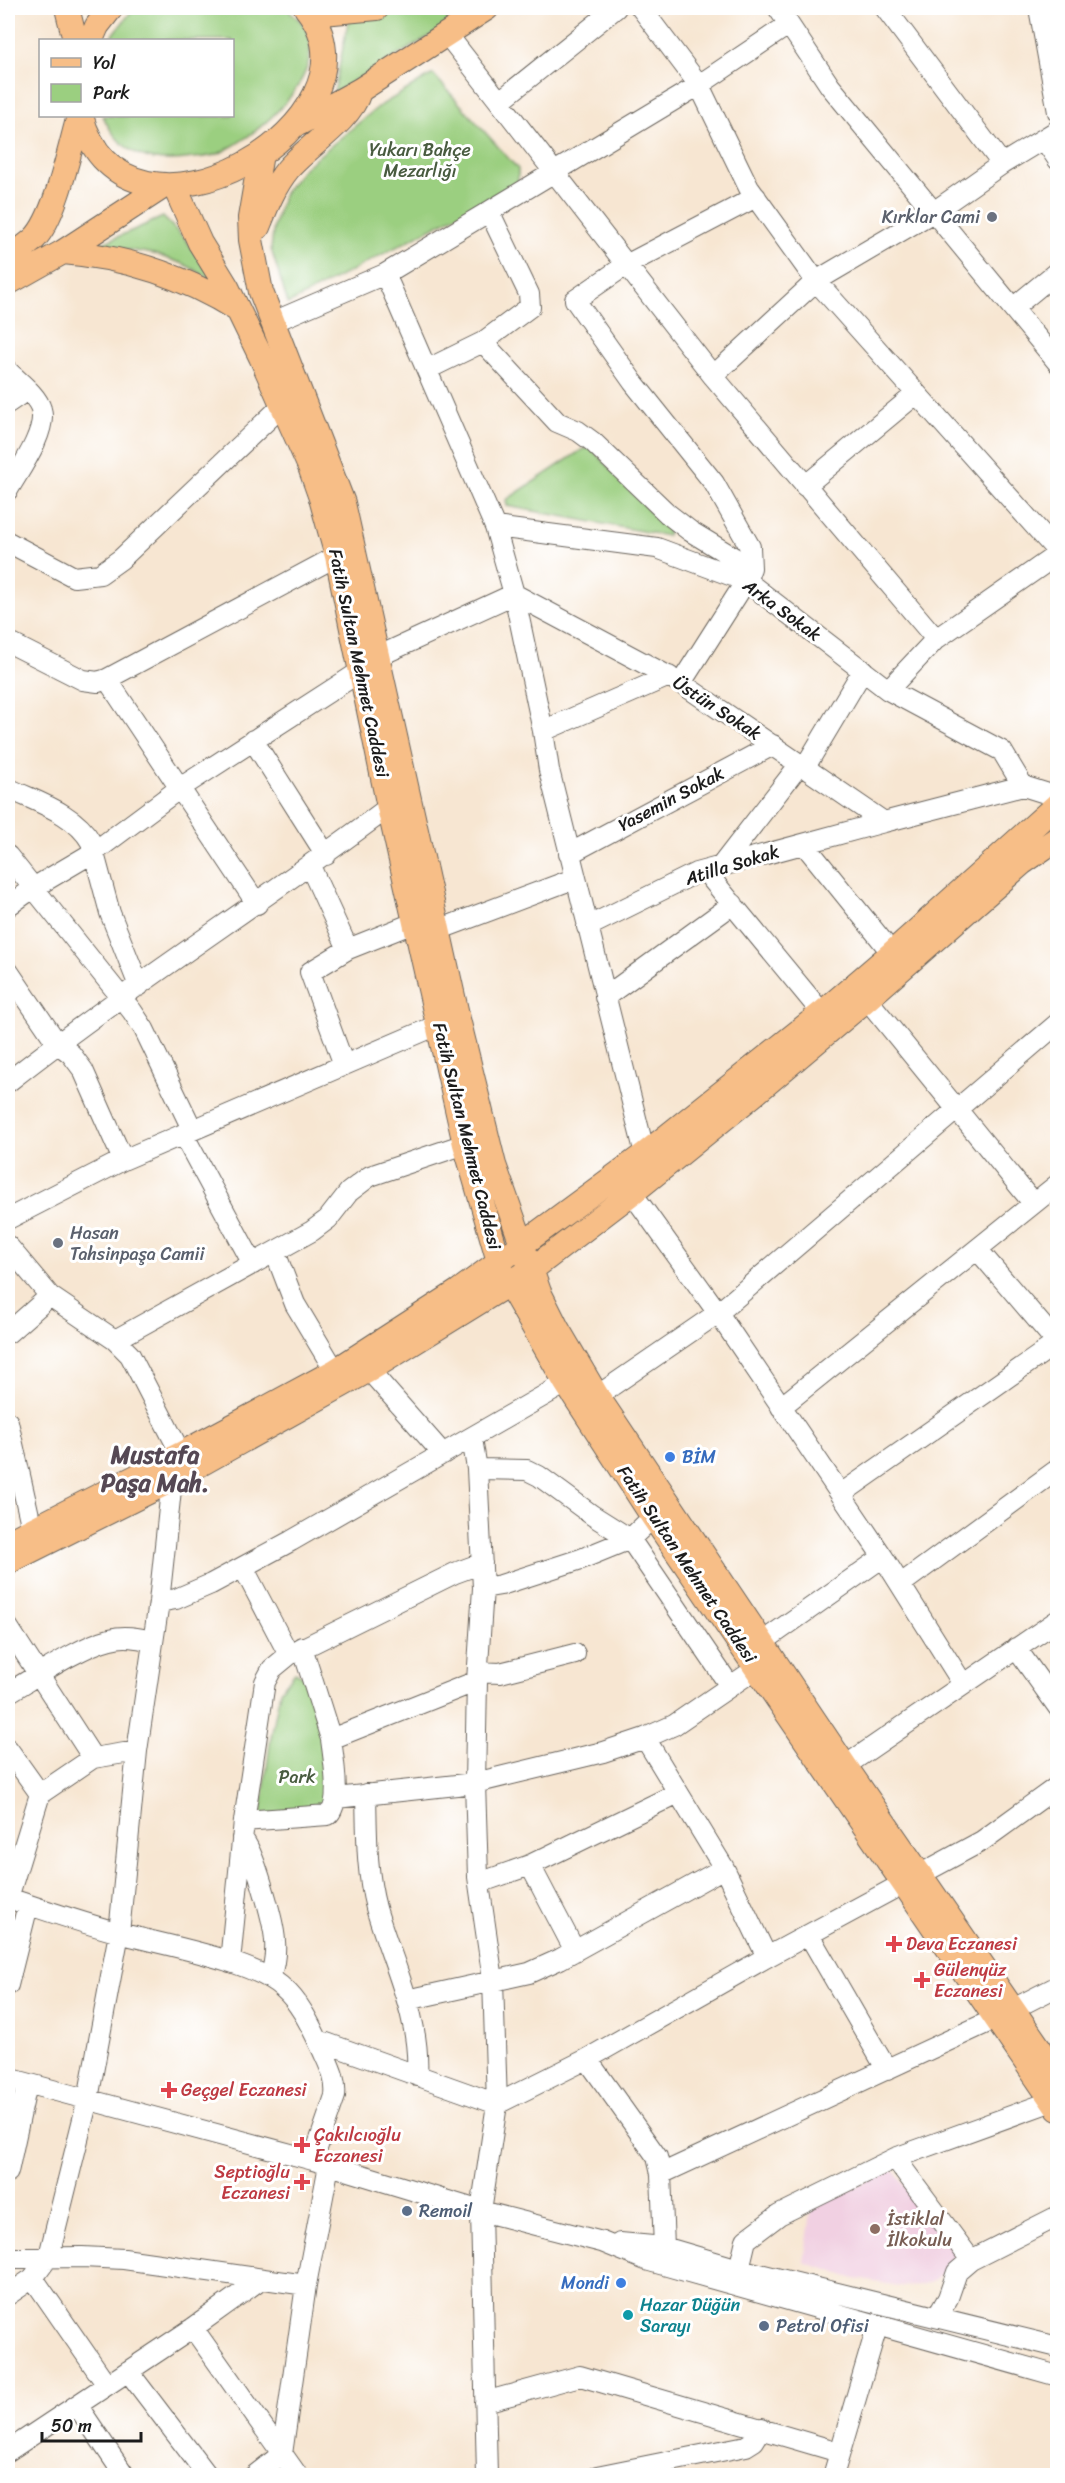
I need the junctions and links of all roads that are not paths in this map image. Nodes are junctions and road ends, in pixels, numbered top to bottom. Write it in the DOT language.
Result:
graph roads {
  1 [pos="67,8"];
  2 [pos="111,8"];
  3 [pos="377,8"];
  4 [pos="487,8"];
  5 [pos="616,8"];
  6 [pos="641,8"];
  7 [pos="778,8"];
  8 [pos="885,8"];
  9 [pos="1039,8"];
  10 [pos="310,10"];
  11 [pos="788,25"];
  12 [pos="446,33"];
  13 [pos="75,39"];
  14 [pos="92,39"];
  15 [pos="699,85"];
  16 [pos="360,90"];
  17 [pos="500,100"];
  18 [pos="1058,112"];
  19 [pos="80,117"];
  20 [pos="80,117"];
  21 [pos="290,129"];
  22 [pos="1051,134"];
  23 [pos="261,154"];
  24 [pos="1058,160"];
  25 [pos="1002,164"];
  26 [pos="557,173"];
  27 [pos="169,185"];
  28 [pos="756,197"];
  29 [pos="935,211"];
  30 [pos="490,213"];
  31 [pos="251,240"];
  32 [pos="63,252"];
  33 [pos="8,259"];
  34 [pos="626,265"];
  35 [pos="1058,271"];
  36 [pos="385,274"];
  37 [pos="816,281"];
  38 [pos="8,283"];
  39 [pos="1013,308"];
  40 [pos="239,310"];
  41 [pos="273,322"];
  42 [pos="483,342"];
  43 [pos="1058,363"];
  44 [pos="428,369"];
  45 [pos="8,371"];
  46 [pos="714,376"];
  47 [pos="27,390"];
  48 [pos="916,394"];
  49 [pos="8,403"];
  50 [pos="282,406"];
  51 [pos="805,486"];
  52 [pos="8,490"];
  53 [pos="495,527"];
  54 [pos="8,542"];
  55 [pos="1058,553"];
  56 [pos="337,556"];
  57 [pos="749,575"];
  58 [pos="514,594"];
  59 [pos="936,639"];
  60 [pos="8,642"];
  61 [pos="370,663"];
  62 [pos="863,670"];
  63 [pos="107,679"];
  64 [pos="675,680"];
  65 [pos="888,690"];
  66 [pos="543,730"];
  67 [pos="253,740"];
  68 [pos="773,745"];
  69 [pos="802,765"];
  70 [pos="1023,786"];
  71 [pos="8,788"];
  72 [pos="180,788"];
  73 [pos="1058,797"];
  74 [pos="1058,804"];
  75 [pos="389,807"];
  76 [pos="884,822"];
  77 [pos="1058,838"];
  78 [pos="804,844"];
  79 [pos="94,852"];
  80 [pos="570,854"];
  81 [pos="8,856"];
  82 [pos="318,860"];
  83 [pos="713,868"];
  84 [pos="576,878"];
  85 [pos="33,888"];
  86 [pos="257,904"];
  87 [pos="733,904"];
  88 [pos="8,906"];
  89 [pos="427,926"];
  90 [pos="587,927"];
  91 [pos="348,949"];
  92 [pos="892,953"];
  93 [pos="8,971"];
  94 [pos="139,986"];
  95 [pos="604,997"];
  96 [pos="122,998"];
  97 [pos="867,999"];
  98 [pos="822,1013"];
  99 [pos="1058,1023"];
  100 [pos="440,1024"];
  101 [pos="57,1043"];
  102 [pos="344,1065"];
  103 [pos="8,1082"];
  104 [pos="956,1110"];
  105 [pos="187,1132"];
  106 [pos="465,1144"];
  107 [pos="645,1154"];
  108 [pos="123,1160"];
  109 [pos="1058,1184"];
  110 [pos="632,1193"];
  111 [pos="1033,1203"];
  112 [pos="8,1219"];
  113 [pos="523,1245"];
  114 [pos="8,1246"];
  115 [pos="977,1249"];
  116 [pos="275,1252"];
  117 [pos="499,1263"];
  118 [pos="253,1264"];
  119 [pos="531,1270"];
  120 [pos="509,1284"];
  121 [pos="50,1296"];
  122 [pos="718,1313"];
  123 [pos="8,1333"];
  124 [pos="115,1340"];
  125 [pos="1057,1343"];
  126 [pos="369,1370"];
  127 [pos="334,1371"];
  128 [pos="566,1383"];
  129 [pos="597,1396"];
  130 [pos="781,1407"];
  131 [pos="8,1422"];
  132 [pos="472,1438"];
  133 [pos="181,1454"];
  134 [pos="443,1454"];
  135 [pos="477,1469"];
  136 [pos="1058,1469"];
  137 [pos="172,1480"];
  138 [pos="841,1494"];
  139 [pos="653,1517"];
  140 [pos="32,1529"];
  141 [pos="630,1539"];
  142 [pos="8,1542"];
  143 [pos="883,1557"];
  144 [pos="8,1562"];
  145 [pos="482,1563"];
  146 [pos="243,1567"];
  147 [pos="901,1584"];
  148 [pos="483,1588"];
  149 [pos="702,1589"];
  150 [pos="159,1602"];
  151 [pos="675,1605"];
  152 [pos="1058,1620"];
  153 [pos="8,1627"];
  154 [pos="152,1641"];
  155 [pos="761,1642"];
  156 [pos="1016,1648"];
  157 [pos="296,1651"];
  158 [pos="575,1654"];
  159 [pos="757,1668"];
  160 [pos="38,1676"];
  161 [pos="477,1676"];
  162 [pos="963,1684"];
  163 [pos="730,1686"];
  164 [pos="8,1693"];
  165 [pos="1058,1707"];
  166 [pos="645,1738"];
  167 [pos="331,1739"];
  168 [pos="8,1749"];
  169 [pos="137,1751"];
  170 [pos="93,1758"];
  171 [pos="845,1766"];
  172 [pos="475,1783"];
  173 [pos="1058,1786"];
  174 [pos="678,1793"];
  175 [pos="40,1794"];
  176 [pos="366,1794"];
  177 [pos="336,1798"];
  178 [pos="243,1829"];
  179 [pos="530,1865"];
  180 [pos="724,1868"];
  181 [pos="911,1879"];
  182 [pos="479,1883"];
  183 [pos="8,1898"];
  184 [pos="28,1905"];
  185 [pos="119,1933"];
  186 [pos="809,1935"];
  187 [pos="575,1951"];
  188 [pos="767,1957"];
  189 [pos="230,1962"];
  190 [pos="270,1978"];
  191 [pos="493,1980"];
  192 [pos="8,1985"];
  193 [pos="1058,1986"];
  194 [pos="407,2000"];
  195 [pos="1004,2014"];
  196 [pos="318,2040"];
  197 [pos="587,2059"];
  198 [pos="887,2070"];
  199 [pos="1058,2075"];
  200 [pos="417,2076"];
  201 [pos="8,2078"];
  202 [pos="27,2084"];
  203 [pos="88,2099"];
  204 [pos="1055,2103"];
  205 [pos="497,2104"];
  206 [pos="895,2158"];
  207 [pos="321,2163"];
  208 [pos="8,2172"];
  209 [pos="661,2174"];
  210 [pos="481,2211"];
  211 [pos="1058,2216"];
  212 [pos="602,2242"];
  213 [pos="664,2247"];
  214 [pos="49,2256"];
  215 [pos="8,2258"];
  216 [pos="971,2260"];
  217 [pos="739,2269"];
  218 [pos="33,2278"];
  219 [pos="261,2279"];
  220 [pos="306,2285"];
  221 [pos="8,2295"];
  222 [pos="937,2317"];
  223 [pos="877,2327"];
  224 [pos="193,2328"];
  225 [pos="1058,2347"];
  226 [pos="128,2371"];
  227 [pos="1058,2376"];
  228 [pos="107,2385"];
  229 [pos="485,2402"];
  230 [pos="77,2405"];
  231 [pos="762,2428"];
  232 [pos="8,2451"];
  233 [pos="839,2452"];
  234 [pos="282,2454"];
  235 [pos="125,2475"];
  236 [pos="208,2475"];
  237 [pos="254,2475"];
  238 [pos="298,2475"];
  239 [pos="487,2475"];
  240 [pos="597,2475"];
  241 [pos="833,2475"];
  1 -- 13 [label="main road"];
  2 -- 14 [label="main road"];
  3 -- 10 [label="main road"];
  4 -- 12 [label="main road"];
  5 -- 17 [label="street"];
  6 -- 15 [label="street"];
  7 -- 11 [label="street"];
  8 -- 25 [label="street"];
  9 -- 18 [label="street"];
  10 -- 21 [label="main road"];
  11 -- 15 [label="street"];
  11 -- 29 [label="street"];
  12 -- 16 [label="main road"];
  12 -- 17 [label="street"];
  15 -- 26 [label="street"];
  15 -- 28 [label="street"];
  16 -- 21 [label="main road"];
  16 -- 31 [label="main road"];
  17 -- 26 [label="street"];
  19 -- 27 [label="main road"];
  20 -- 33 [label="main road"];
  21 -- 23 [label="main road"];
  22 -- 24 [label="street"];
  22 -- 25 [label="street"];
  23 -- 27 [label="main road"];
  23 -- 31 [label="main road"];
  25 -- 29 [label="street"];
  26 -- 30 [label="street"];
  26 -- 34 [label="street"];
  27 -- 32 [label="main road"];
  27 -- 40 [label="main road, Fatih Sultan Mehmet Caddesi"];
  28 -- 34 [label="street"];
  28 -- 37 [label="street"];
  29 -- 37 [label="street"];
  29 -- 39 [label="street"];
  30 -- 36 [label="street"];
  30 -- 42 [label="street"];
  31 -- 41 [label="main road"];
  32 -- 38 [label="main road"];
  32 -- 40 [label="main road"];
  34 -- 46 [label="street"];
  34 -- 57 [label="street"];
  35 -- 39 [label="street"];
  36 -- 41 [label="street"];
  36 -- 44 [label="street"];
  37 -- 46 [label="street"];
  37 -- 48 [label="street"];
  39 -- 43 [label="street"];
  40 -- 50 [label="main road, Fatih Sultan Mehmet Caddesi"];
  41 -- 61 [label="main road"];
  42 -- 44 [label="street"];
  42 -- 57 [label="street"];
  44 -- 53 [label="street"];
  45 -- 47 [label="street"];
  46 -- 51 [label="street"];
  47 -- 49 [label="street"];
  47 -- 52 [label="street"];
  48 -- 51 [label="street"];
  48 -- 55 [label="street"];
  50 -- 54 [label="street"];
  50 -- 56 [label="main road, Fatih Sultan Mehmet Caddesi"];
  51 -- 59 [label="street"];
  53 -- 57 [label="street, Arka Sokak"];
  53 -- 58 [label="street"];
  55 -- 59 [label="street"];
  56 -- 61 [label="main road, Fatih Sultan Mehmet Caddesi"];
  56 -- 63 [label="street"];
  57 -- 62 [label="street, Arka Sokak"];
  57 -- 64 [label="street"];
  58 -- 61 [label="street"];
  58 -- 64 [label="street, Üstün Sokak"];
  58 -- 66 [label="street"];
  59 -- 65 [label="street"];
  60 -- 63 [label="street"];
  61 -- 67 [label="street"];
  61 -- 75 [label="main road, Fatih Sultan Mehmet Caddesi"];
  61 -- 89 [label="main road"];
  62 -- 65 [label="street, Arka Sokak"];
  62 -- 69 [label="street"];
  63 -- 72 [label="street"];
  64 -- 66 [label="street"];
  64 -- 68 [label="street, Üstün Sokak"];
  65 -- 70 [label="street, Arka Sokak"];
  66 -- 80 [label="street"];
  67 -- 72 [label="street"];
  67 -- 82 [label="street"];
  68 -- 69 [label="street, Üstün Sokak"];
  68 -- 80 [label="street, Yasemin Sokak"];
  69 -- 76 [label="street, Üstün Sokak"];
  69 -- 83 [label="street"];
  70 -- 73 [label="street"];
  70 -- 76 [label="street"];
  71 -- 79 [label="street"];
  72 -- 79 [label="street"];
  72 -- 86 [label="street"];
  74 -- 92 [label="main road"];
  75 -- 82 [label="street"];
  75 -- 89 [label="main road, Fatih Sultan Mehmet Caddesi"];
  76 -- 78 [label="street, Atilla Sokak"];
  77 -- 97 [label="main road"];
  78 -- 83 [label="street, Atilla Sokak"];
  78 -- 92 [label="street"];
  79 -- 85 [label="street"];
  79 -- 94 [label="street"];
  80 -- 84 [label="street"];
  81 -- 85 [label="street"];
  82 -- 86 [label="street"];
  82 -- 91 [label="street"];
  83 -- 87 [label="street"];
  83 -- 90 [label="street, Atilla Sokak"];
  84 -- 89 [label="street"];
  84 -- 90 [label="street"];
  85 -- 88 [label="street"];
  85 -- 96 [label="street"];
  86 -- 94 [label="street"];
  87 -- 95 [label="street"];
  87 -- 98 [label="street"];
  89 -- 91 [label="street"];
  89 -- 100 [label="main road, Fatih Sultan Mehmet Caddesi"];
  89 -- 113 [label="main road"];
  90 -- 95 [label="street"];
  91 -- 102 [label="street"];
  92 -- 98 [label="main road"];
  93 -- 101 [label="street"];
  94 -- 96 [label="street"];
  95 -- 107 [label="street"];
  96 -- 101 [label="street"];
  96 -- 105 [label="street"];
  97 -- 104 [label="street"];
  97 -- 110 [label="main road"];
  98 -- 107 [label="main road"];
  99 -- 104 [label="street"];
  100 -- 102 [label="street"];
  100 -- 106 [label="main road, Fatih Sultan Mehmet Caddesi"];
  101 -- 103 [label="street"];
  101 -- 108 [label="street"];
  102 -- 105 [label="street"];
  104 -- 111 [label="street"];
  104 -- 122 [label="street"];
  105 -- 108 [label="street"];
  105 -- 118 [label="street"];
  106 -- 116 [label="street"];
  106 -- 117 [label="main road, Fatih Sultan Mehmet Caddesi"];
  107 -- 113 [label="main road"];
  108 -- 112 [label="street"];
  109 -- 111 [label="street"];
  110 -- 119 [label="main road"];
  110 -- 122 [label="street"];
  111 -- 115 [label="street"];
  113 -- 117 [label="main road"];
  113 -- 119 [label="main road"];
  114 -- 121 [label="street"];
  115 -- 125 [label="street"];
  115 -- 130 [label="street"];
  116 -- 118 [label="street"];
  116 -- 127 [label="street"];
  117 -- 120 [label="main road, Fatih Sultan Mehmet Caddesi"];
  117 -- 127 [label="main road"];
  118 -- 124 [label="street"];
  119 -- 120 [label="main road"];
  119 -- 129 [label="main road"];
  120 -- 126 [label="main road"];
  120 -- 128 [label="main road, Fatih Sultan Mehmet Caddesi"];
  121 -- 123 [label="street"];
  121 -- 124 [label="street"];
  122 -- 129 [label="street"];
  122 -- 130 [label="street"];
  124 -- 133 [label="street"];
  125 -- 138 [label="street"];
  126 -- 134 [label="street"];
  126 -- 137 [label="main road"];
  127 -- 133 [label="main road"];
  128 -- 132 [label="street"];
  128 -- 139 [label="main road, Fatih Sultan Mehmet Caddesi"];
  129 -- 155 [label="main road"];
  130 -- 138 [label="street"];
  131 -- 140 [label="street"];
  132 -- 134 [label="street"];
  132 -- 135 [label="street"];
  133 -- 137 [label="street"];
  133 -- 140 [label="main road"];
  134 -- 146 [label="street"];
  135 -- 141 [label="street"];
  135 -- 145 [label="street"];
  136 -- 147 [label="street"];
  137 -- 144 [label="main road"];
  137 -- 150 [label="street"];
  138 -- 143 [label="street"];
  139 -- 141 [label="street"];
  139 -- 149 [label="main road, Fatih Sultan Mehmet Caddesi"];
  140 -- 142 [label="main road"];
  141 -- 148 [label="street"];
  141 -- 151 [label="street"];
  143 -- 147 [label="street"];
  143 -- 155 [label="street"];
  145 -- 148 [label="street"];
  145 -- 157 [label="street"];
  146 -- 150 [label="street"];
  146 -- 157 [label="street"];
  147 -- 162 [label="street"];
  148 -- 161 [label="street"];
  149 -- 151 [label="street"];
  149 -- 159 [label="main road, Fatih Sultan Mehmet Caddesi"];
  150 -- 154 [label="street"];
  151 -- 163 [label="street"];
  152 -- 156 [label="street"];
  153 -- 160 [label="street"];
  154 -- 160 [label="street"];
  154 -- 169 [label="street"];
  155 -- 171 [label="main road"];
  156 -- 162 [label="street"];
  156 -- 165 [label="street"];
  157 -- 167 [label="street"];
  157 -- 178 [label="street"];
  158 -- 161 [label="street"];
  159 -- 163 [label="street"];
  159 -- 181 [label="main road, Fatih Sultan Mehmet Caddesi"];
  160 -- 164 [label="street"];
  160 -- 170 [label="street"];
  161 -- 167 [label="street"];
  161 -- 172 [label="street"];
  162 -- 171 [label="street"];
  163 -- 166 [label="street"];
  166 -- 172 [label="street"];
  166 -- 174 [label="street"];
  167 -- 177 [label="street"];
  168 -- 175 [label="street"];
  169 -- 170 [label="street"];
  169 -- 185 [label="street"];
  170 -- 175 [label="street"];
  171 -- 181 [label="main road"];
  172 -- 176 [label="street"];
  172 -- 182 [label="street"];
  173 -- 181 [label="street"];
  174 -- 179 [label="street"];
  174 -- 180 [label="street"];
  175 -- 183 [label="street"];
  176 -- 177 [label="street"];
  176 -- 194 [label="street"];
  177 -- 178 [label="street"];
  178 -- 189 [label="street"];
  178 -- 190 [label="street"];
  179 -- 182 [label="street"];
  179 -- 187 [label="street"];
  180 -- 187 [label="street"];
  180 -- 188 [label="street"];
  181 -- 186 [label="street"];
  181 -- 195 [label="main road, Fatih Sultan Mehmet Caddesi"];
  182 -- 191 [label="street"];
  183 -- 184 [label="street"];
  184 -- 185 [label="street"];
  184 -- 192 [label="street"];
  185 -- 189 [label="street"];
  185 -- 203 [label="street"];
  186 -- 188 [label="street"];
  186 -- 198 [label="street"];
  187 -- 191 [label="street"];
  188 -- 197 [label="street"];
  189 -- 190 [label="street"];
  190 -- 196 [label="street"];
  191 -- 194 [label="street"];
  191 -- 205 [label="street"];
  193 -- 195 [label="street"];
  194 -- 200 [label="street"];
  195 -- 198 [label="street"];
  195 -- 199 [label="main road"];
  195 -- 204 [label="main road, Fatih Sultan Mehmet Caddesi"];
  196 -- 200 [label="street"];
  196 -- 207 [label="street"];
  197 -- 205 [label="street"];
  197 -- 209 [label="street"];
  198 -- 209 [label="street"];
  200 -- 205 [label="street"];
  201 -- 202 [label="street"];
  202 -- 203 [label="street"];
  202 -- 208 [label="street"];
  203 -- 207 [label="street"];
  203 -- 214 [label="street"];
  204 -- 206 [label="street"];
  205 -- 210 [label="street"];
  206 -- 216 [label="street"];
  206 -- 217 [label="street"];
  207 -- 210 [label="street"];
  207 -- 220 [label="street"];
  209 -- 213 [label="street"];
  210 -- 212 [label="street"];
  210 -- 229 [label="street"];
  211 -- 216 [label="street"];
  212 -- 213 [label="street"];
  212 -- 223 [label="street"];
  213 -- 217 [label="street"];
  214 -- 215 [label="street"];
  214 -- 218 [label="street"];
  214 -- 219 [label="street"];
  216 -- 222 [label="street"];
  217 -- 222 [label="street"];
  218 -- 221 [label="street"];
  218 -- 228 [label="street"];
  219 -- 220 [label="street"];
  219 -- 224 [label="street"];
  220 -- 234 [label="street"];
  222 -- 225 [label="street"];
  223 -- 227 [label="street"];
  223 -- 233 [label="street"];
  224 -- 226 [label="street"];
  224 -- 234 [label="street"];
  226 -- 228 [label="street"];
  226 -- 236 [label="street"];
  228 -- 230 [label="street"];
  229 -- 231 [label="street"];
  229 -- 239 [label="street"];
  230 -- 232 [label="street"];
  230 -- 235 [label="street"];
  231 -- 233 [label="street"];
  231 -- 240 [label="street"];
  233 -- 241 [label="street"];
  234 -- 237 [label="street"];
  234 -- 238 [label="street"];
}
